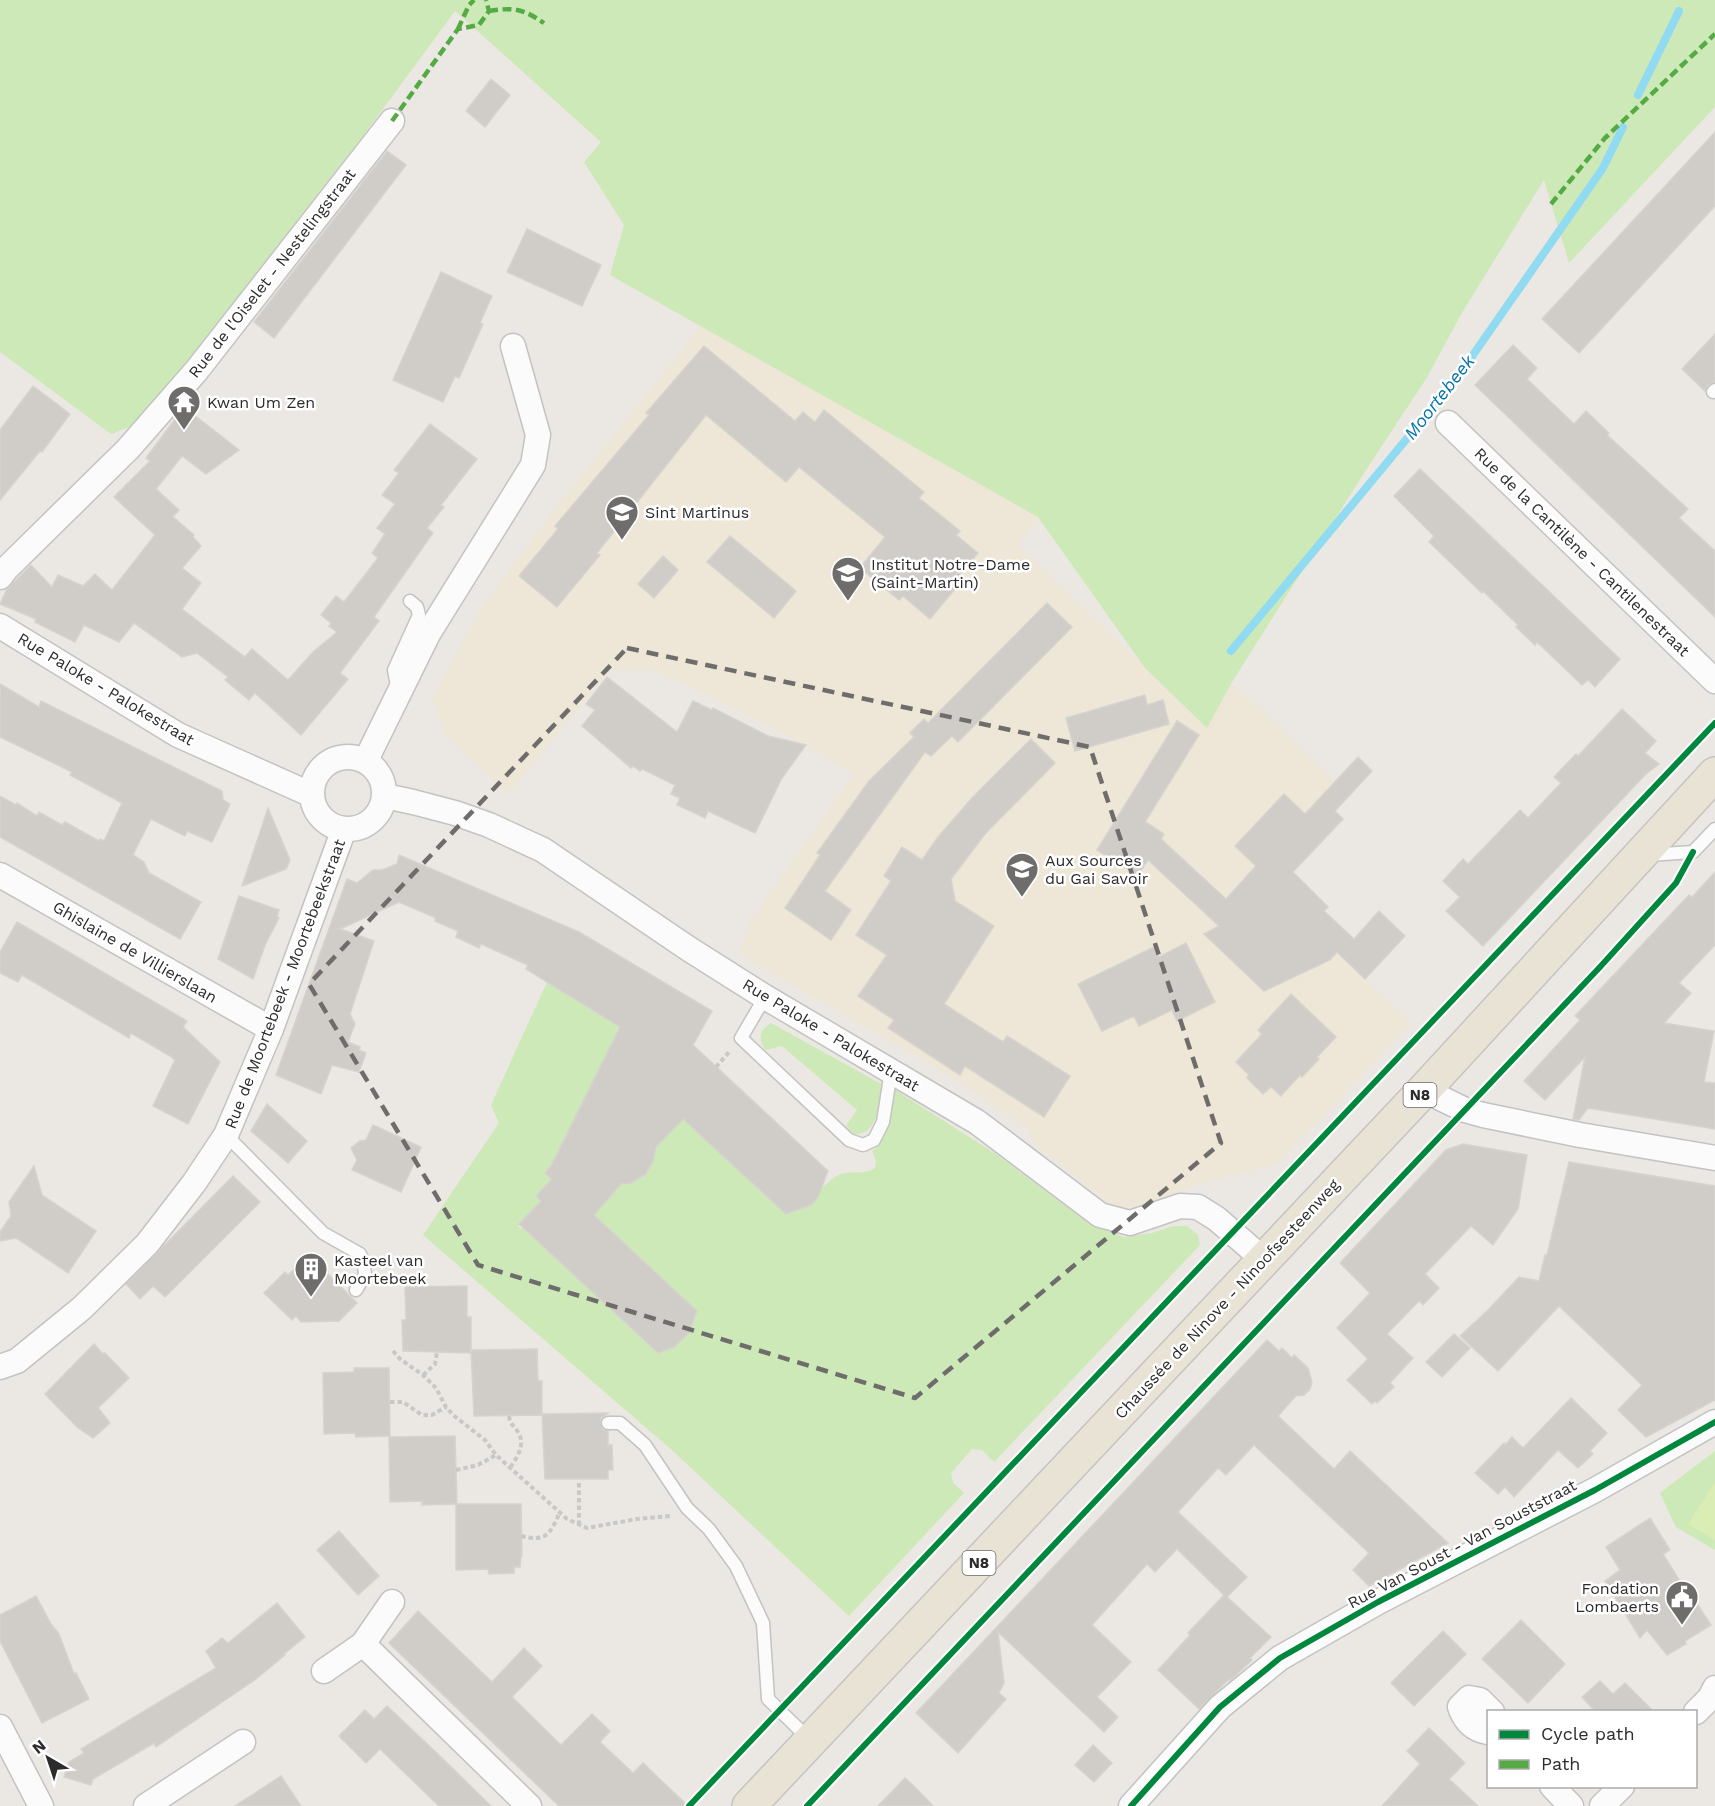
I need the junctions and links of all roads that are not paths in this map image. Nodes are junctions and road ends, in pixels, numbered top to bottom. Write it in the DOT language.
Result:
graph roads {
  1 [pos="392,121"];
  2 [pos="513,346"];
  3 [pos="1448,423"];
  4 [pos="0,578"];
  5 [pos="410,601"];
  6 [pos="0,626"];
  7 [pos="1715,681"];
  8 [pos="399,695"];
  9 [pos="366,760"];
  10 [pos="1715,774"];
  11 [pos="312,795"];
  12 [pos="385,796"];
  13 [pos="344,829"];
  14 [pos="1715,829"];
  15 [pos="1642,855"];
  16 [pos="0,875"];
  17 [pos="765,997"];
  18 [pos="271,1029"];
  19 [pos="891,1071"];
  20 [pos="1424,1090"];
  21 [pos="226,1135"];
  22 [pos="1715,1158"];
  23 [pos="1264,1260"];
  24 [pos="356,1290"];
  25 [pos="0,1368"];
  26 [pos="1715,1422"];
  27 [pos="608,1423"];
  28 [pos="392,1602"];
  29 [pos="363,1644"];
  30 [pos="324,1671"];
  31 [pos="1490,1710"];
  32 [pos="0,1727"];
  33 [pos="1487,1732"];
  34 [pos="811,1741"];
  35 [pos="243,1742"];
  36 [pos="1554,1788"];
  37 [pos="1620,1788"];
  38 [pos="41,1806"];
  39 [pos="146,1806"];
  40 [pos="530,1806"];
  41 [pos="749,1806"];
  42 [pos="1131,1806"];
  43 [pos="1571,1806"];
  44 [pos="1602,1806"];
  1 -- 4 [label="street, Rue de l'Oiselet - Nestelingstraat"];
  2 -- 8 [label="street"];
  3 -- 7 [label="street, Rue de la Cantilène - Cantilenestraat"];
  5 -- 8 [label="lane"];
  6 -- 11 [label="street, Rue Paloke - Palokestraat"];
  8 -- 9 [label="street"];
  9 -- 11 [label="street"];
  9 -- 12 [label="street"];
  10 -- 15 [label="main road, Chaussée de Ninove - Ninoofsesteenweg / N8"];
  11 -- 13 [label="street"];
  12 -- 13 [label="street"];
  12 -- 17 [label="street, Rue Paloke - Palokestraat"];
  13 -- 18 [label="street, Rue de Moortebeek - Moortebeekstraat"];
  14 -- 15 [label="lane"];
  15 -- 20 [label="main road, Chaussée de Ninove - Ninoofsesteenweg / N8"];
  16 -- 18 [label="street, Ghislaine de Villierslaan"];
  17 -- 19 [label="street, Rue Paloke - Palokestraat"];
  17 -- 19 [label="lane"];
  18 -- 21 [label="street, Rue de Moortebeek - Moortebeekstraat"];
  19 -- 23 [label="street, Rue Paloke - Palokestraat"];
  20 -- 22 [label="street"];
  20 -- 23 [label="main road, Chaussée de Ninove - Ninoofsesteenweg / N8"];
  21 -- 24 [label="lane"];
  21 -- 25 [label="street, Rue de Moortebeek - Moortebeekstraat"];
  23 -- 34 [label="main road, Chaussée de Ninove - Ninoofsesteenweg / N8"];
  26 -- 42 [label="street, Rue Van Soust - Van Souststraat"];
  27 -- 34 [label="lane"];
  28 -- 29 [label="street"];
  29 -- 30 [label="street"];
  29 -- 40 [label="street"];
  31 -- 33 [label="street"];
  32 -- 38 [label="street"];
  34 -- 41 [label="main road, Chaussée de Ninove - Ninoofsesteenweg / N8"];
  35 -- 39 [label="street"];
  36 -- 43 [label="street"];
  37 -- 44 [label="street"];
}
